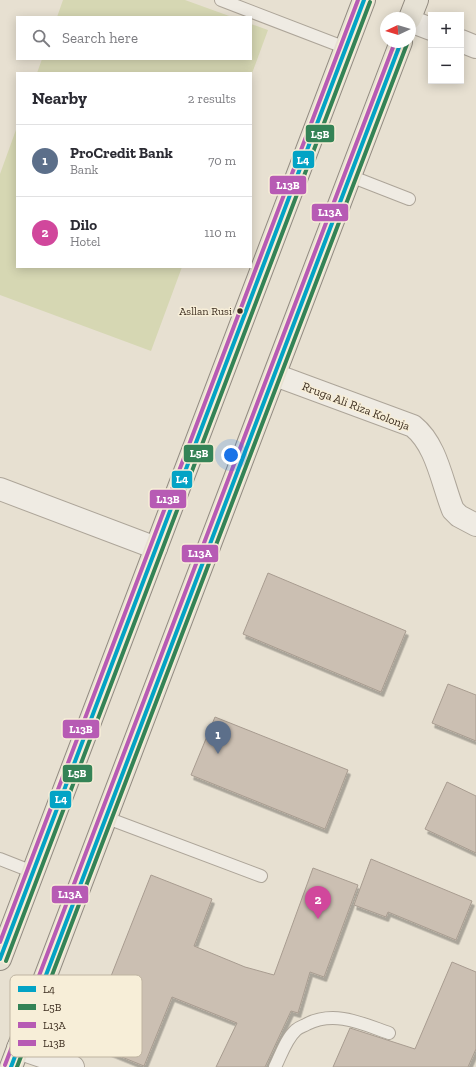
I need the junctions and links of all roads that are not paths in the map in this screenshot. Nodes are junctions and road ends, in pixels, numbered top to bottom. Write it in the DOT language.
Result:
graph roads {
  1 [pos="221,0"];
  2 [pos="364,0"];
  3 [pos="417,0"];
  4 [pos="413,12"];
  5 [pos="416,22"];
  6 [pos="428,28"];
  7 [pos="464,42"];
  8 [pos="476,47"];
  9 [pos="346,48"];
  10 [pos="399,48"];
  11 [pos="350,176"];
  12 [pos="409,199"];
  13 [pos="275,375"];
  14 [pos="0,489"];
  15 [pos="476,525"];
  16 [pos="156,548"];
  17 [pos="106,818"];
  18 [pos="0,859"];
  19 [pos="33,872"];
  20 [pos="261,876"];
  21 [pos="0,959"];
  22 [pos="46,975"];
  23 [pos="389,1033"];
  24 [pos="14,1057"];
  25 [pos="73,1067"];
  26 [pos="275,1067"];
  1 -- 9 [label="lane"];
  2 -- 9 [label="main road"];
  3 -- 4 [label="main road"];
  5 -- 6 [label="street"];
  7 -- 8 [label="street"];
  9 -- 16 [label="main road"];
  10 -- 11 [label="main road"];
  11 -- 12 [label="lane"];
  11 -- 13 [label="main road"];
  13 -- 15 [label="street, Rruga Ali Riza Kolonja"];
  13 -- 17 [label="main road"];
  14 -- 16 [label="street"];
  16 -- 19 [label="main road"];
  17 -- 20 [label="lane"];
  17 -- 22 [label="main road"];
  18 -- 19 [label="lane"];
  19 -- 21 [label="main road"];
  23 -- 26 [label="lane"];
  24 -- 25 [label="street"];
}
